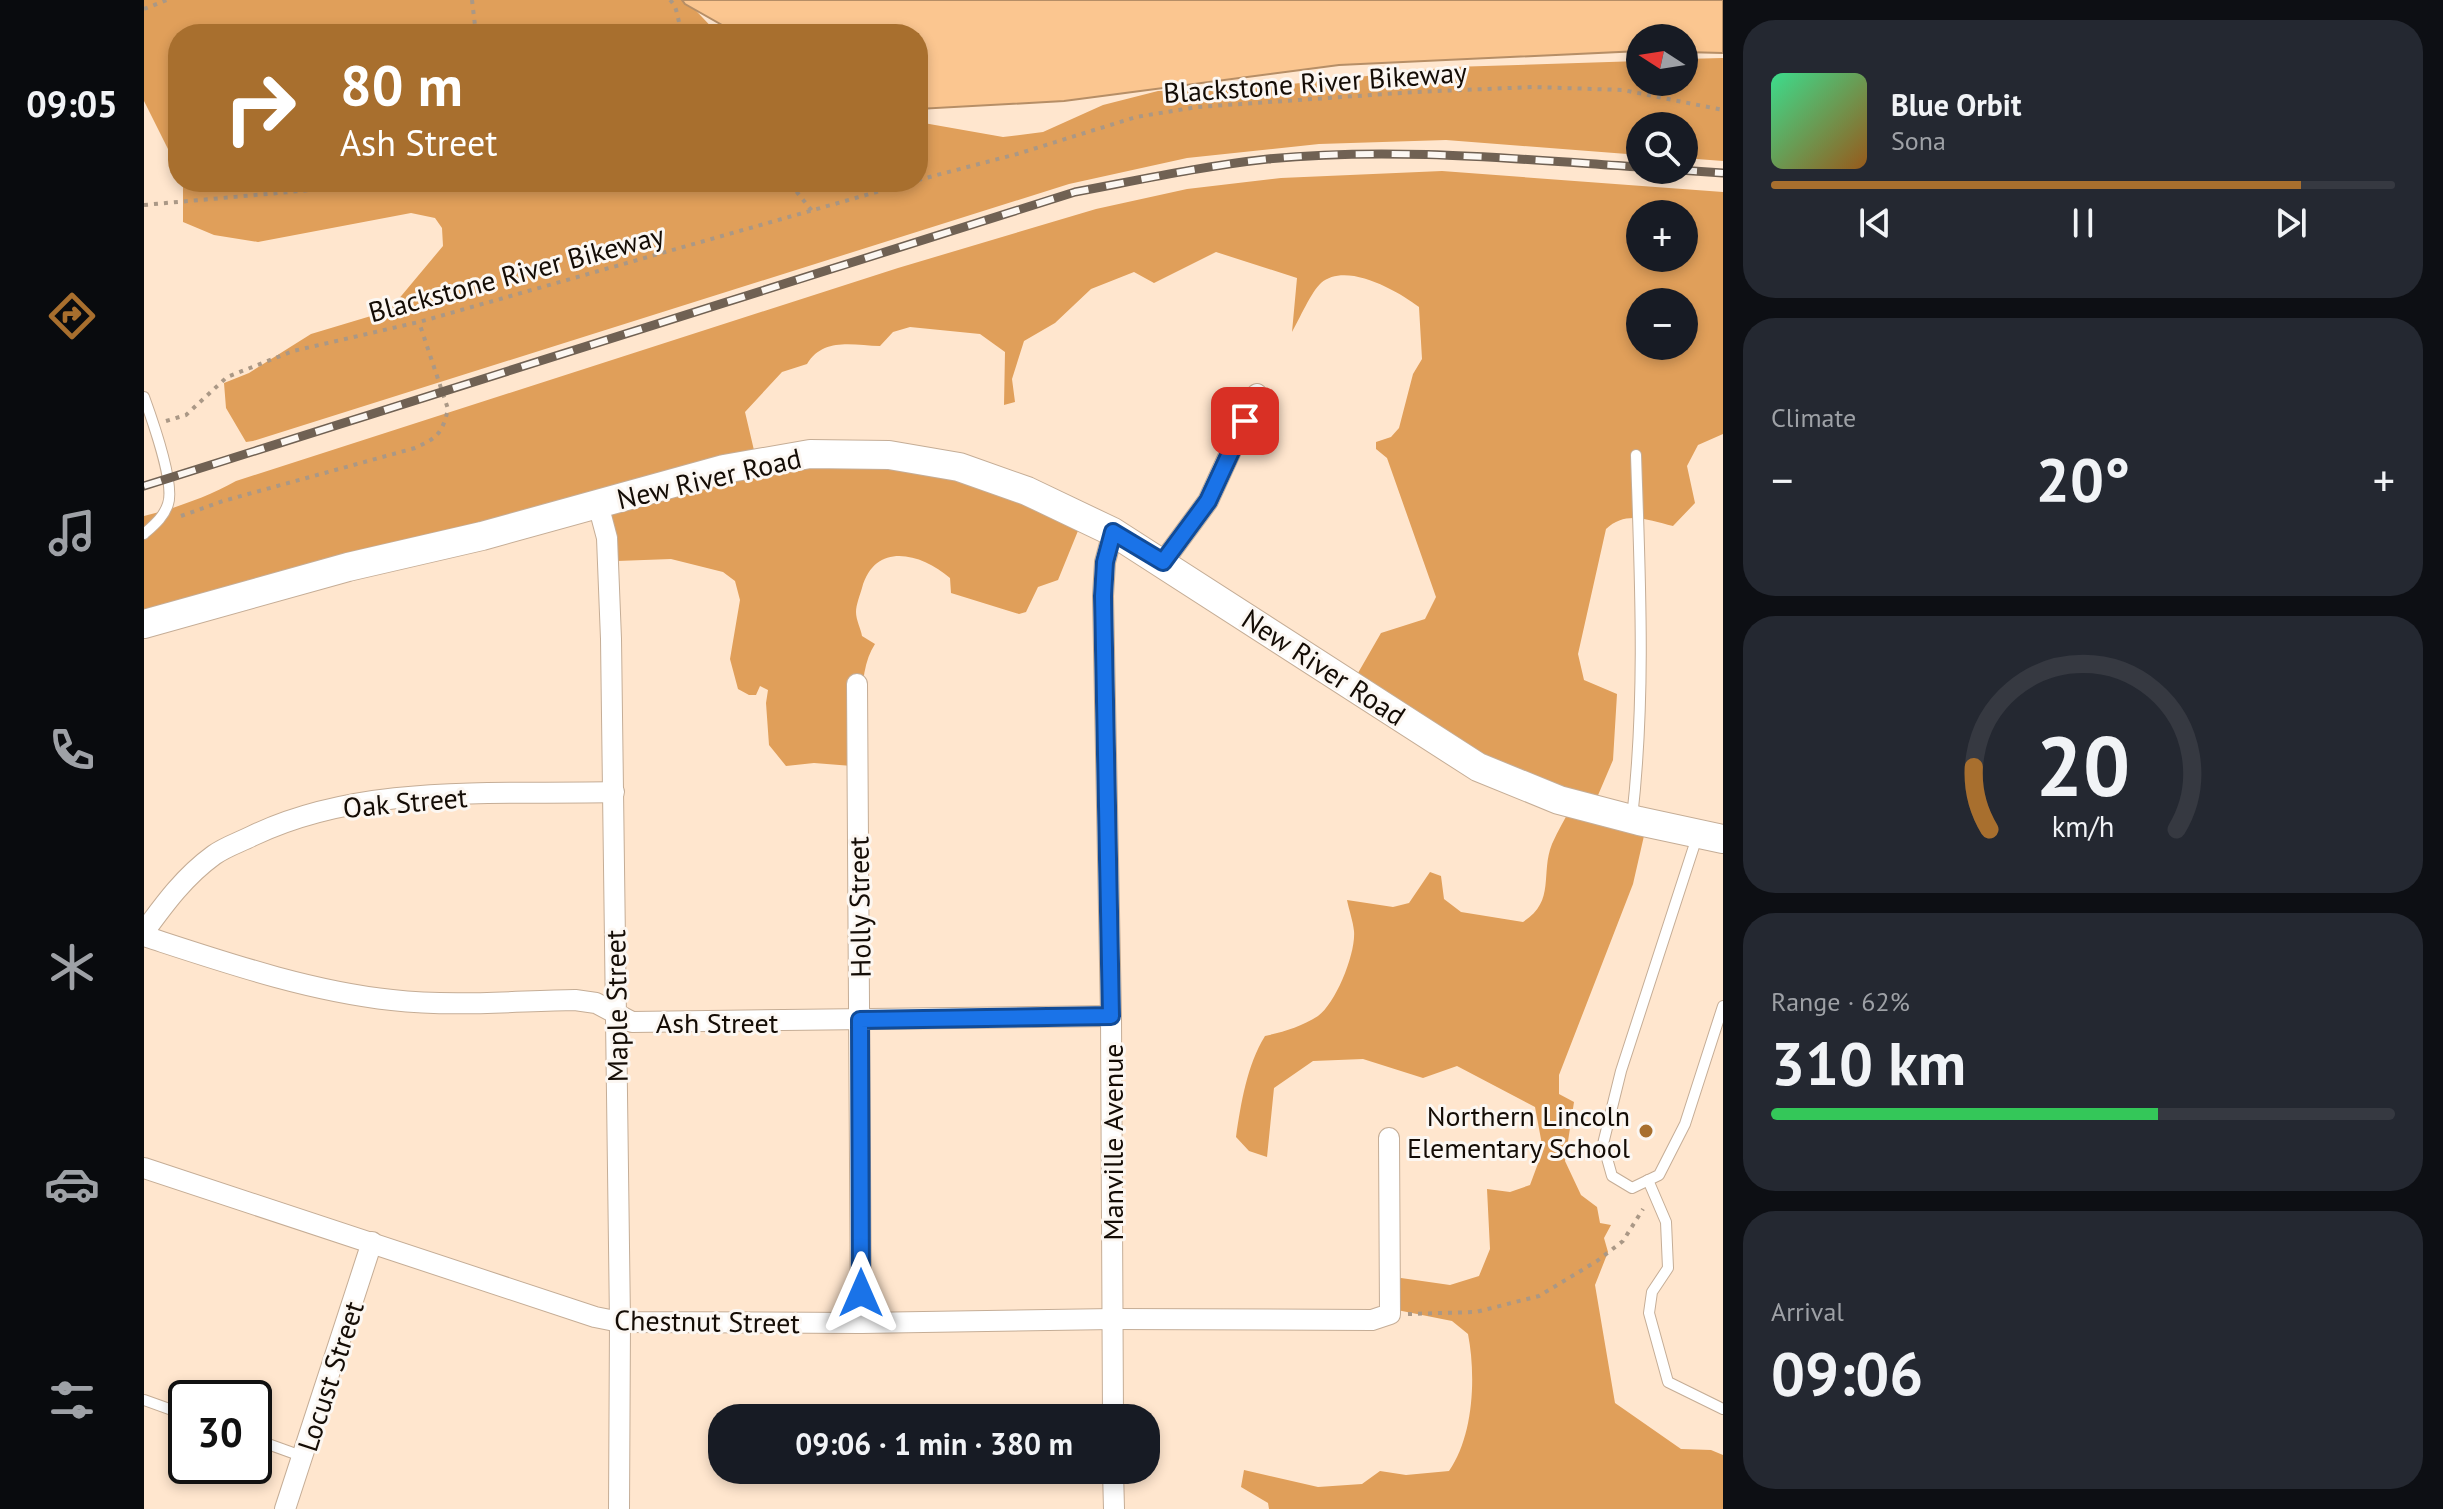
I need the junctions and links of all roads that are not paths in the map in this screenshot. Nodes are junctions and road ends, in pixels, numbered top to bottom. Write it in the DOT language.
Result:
graph roads {
  1 [pos="1257,394"];
  2 [pos="144,397"];
  3 [pos="1636,455"];
  4 [pos="598,504"];
  5 [pos="1113,532"];
  6 [pos="144,534"];
  7 [pos="1163,562"];
  8 [pos="144,624"];
  9 [pos="857,684"];
  10 [pos="614,792"];
  11 [pos="1632,819"];
  12 [pos="1711,836"];
  13 [pos="144,934"];
  14 [pos="1723,1006"];
  15 [pos="616,1013"];
  16 [pos="1111,1016"];
  17 [pos="860,1020"];
  18 [pos="1389,1138"];
  19 [pos="144,1168"];
  20 [pos="1648,1180"];
  21 [pos="372,1242"];
  22 [pos="1113,1319"];
  23 [pos="620,1322"];
  24 [pos="861,1323"];
  25 [pos="144,1400"];
  26 [pos="1113,1404"];
  27 [pos="168,1409"];
  28 [pos="1723,1409"];
  29 [pos="272,1445"];
  30 [pos="304,1457"];
  31 [pos="1113,1484"];
  32 [pos="285,1509"];
  33 [pos="619,1509"];
  34 [pos="1114,1509"];
  1 -- 7 [label="street"];
  2 -- 6 [label="lane"];
  3 -- 11 [label="lane"];
  4 -- 5 [label="street, New River Road"];
  4 -- 8 [label="street, New River Road"];
  4 -- 10 [label="street, Maple Street"];
  5 -- 7 [label="street, New River Road"];
  5 -- 16 [label="street, Manville Avenue"];
  7 -- 11 [label="street, New River Road"];
  9 -- 17 [label="street, Holly Street"];
  10 -- 13 [label="street, Oak Street"];
  10 -- 15 [label="street, Maple Street"];
  11 -- 12 [label="street, New River Road"];
  12 -- 20 [label="lane"];
  13 -- 15 [label="street, Ash Street"];
  14 -- 20 [label="lane"];
  15 -- 17 [label="street, Ash Street"];
  15 -- 23 [label="street, Maple Street"];
  16 -- 17 [label="street, Ash Street"];
  16 -- 22 [label="street, Manville Avenue"];
  17 -- 24 [label="street, Holly Street"];
  18 -- 22 [label="street, Chestnut Street"];
  19 -- 21 [label="street, Chestnut Street"];
  20 -- 28 [label="lane"];
  21 -- 23 [label="street, Chestnut Street"];
  21 -- 30 [label="street, Locust Street"];
  22 -- 24 [label="street, Chestnut Street"];
  22 -- 26 [label="street, Manville Avenue"];
  23 -- 24 [label="street, Chestnut Street"];
  23 -- 33 [label="street, Maple Street"];
  25 -- 27 [label="lane"];
  29 -- 30 [label="lane"];
  30 -- 32 [label="street, Locust Street"];
  31 -- 34 [label="street"];
}
